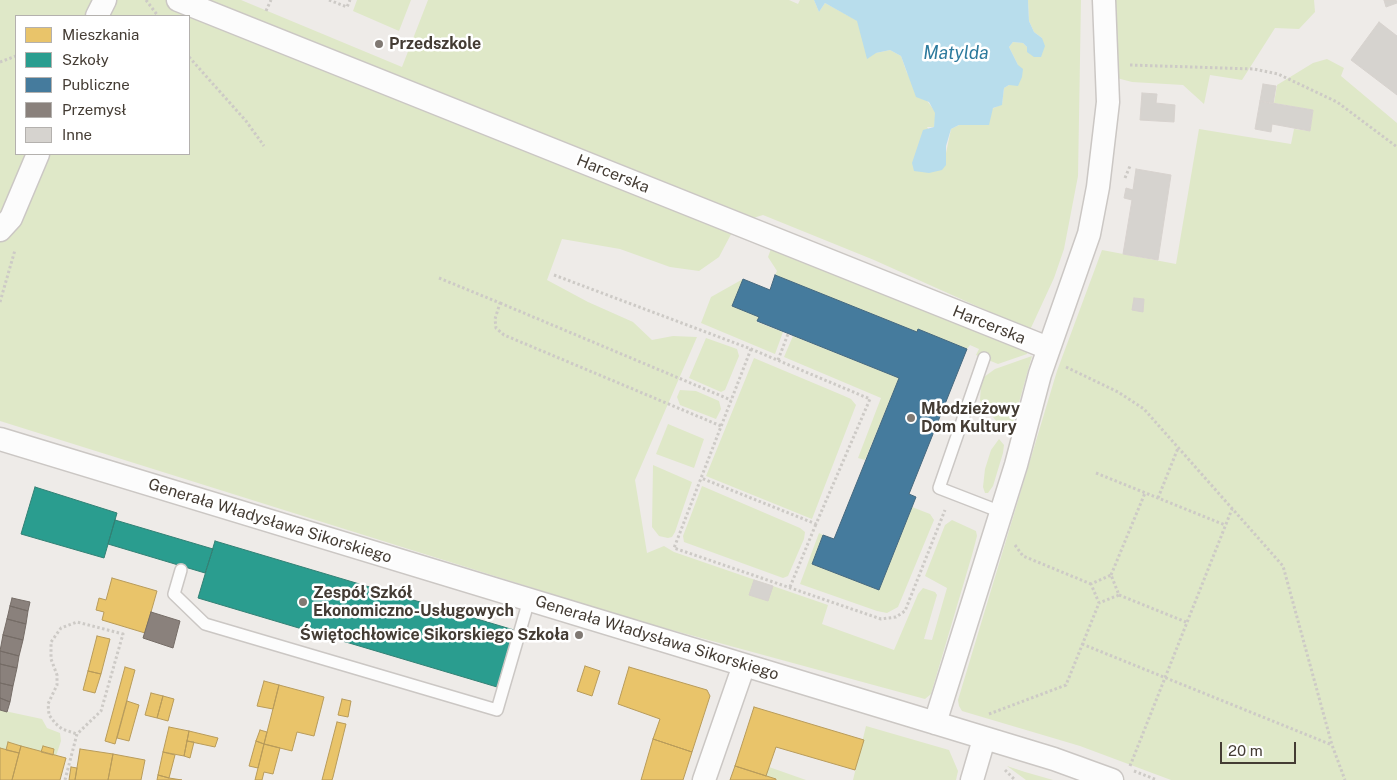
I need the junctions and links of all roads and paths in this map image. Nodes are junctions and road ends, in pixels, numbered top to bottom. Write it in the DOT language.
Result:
graph roads {
  1 [pos="104,0"];
  2 [pos="146,0"];
  3 [pos="178,0"];
  4 [pos="329,0"];
  5 [pos="350,0"];
  6 [pos="1104,0"];
  7 [pos="97,15"];
  8 [pos="157,15"];
  9 [pos="15,56"];
  10 [pos="190,58"];
  11 [pos="0,62"];
  12 [pos="1107,65"];
  13 [pos="264,146"];
  14 [pos="1397,147"];
  15 [pos="38,155"];
  16 [pos="1130,166"];
  17 [pos="1123,184"];
  18 [pos="0,230"];
  19 [pos="554,275"];
  20 [pos="439,278"];
  21 [pos="500,303"];
  22 [pos="788,334"];
  23 [pos="1048,348"];
  24 [pos="750,350"];
  25 [pos="984,358"];
  26 [pos="778,360"];
  27 [pos="1062,366"];
  28 [pos="731,400"];
  29 [pos="721,426"];
  30 [pos="0,439"];
  31 [pos="1178,448"];
  32 [pos="1096,474"];
  33 [pos="701,478"];
  34 [pos="951,493"];
  35 [pos="1145,493"];
  36 [pos="1158,498"];
  37 [pos="1232,509"];
  38 [pos="1000,512"];
  39 [pos="816,524"];
  40 [pos="1226,525"];
  41 [pos="1023,556"];
  42 [pos="181,570"];
  43 [pos="1110,575"];
  44 [pos="1090,584"];
  45 [pos="790,587"];
  46 [pos="1119,596"];
  47 [pos="529,600"];
  48 [pos="1099,603"];
  49 [pos="1186,622"];
  50 [pos="1082,644"];
  51 [pos="744,665"];
  52 [pos="1164,678"];
  53 [pos="983,716"];
  54 [pos="934,723"];
  55 [pos="77,734"];
  56 [pos="984,739"];
  57 [pos="1332,746"];
  58 [pos="1121,771"];
  59 [pos="65,780"];
  60 [pos="704,780"];
  61 [pos="972,780"];
  62 [pos="1157,780"];
  63 [pos="1345,780"];
  1 -- 7 [label="street"];
  2 -- 8 [label="path"];
  3 -- 23 [label="street, Harcerska"];
  4 -- 5 [label="path"];
  6 -- 12 [label="street"];
  9 -- 11 [label="path"];
  10 -- 13 [label="path"];
  12 -- 14 [label="path"];
  12 -- 23 [label="street"];
  15 -- 18 [label="street"];
  16 -- 17 [label="path"];
  19 -- 24 [label="path"];
  20 -- 21 [label="path"];
  21 -- 28 [label="path"];
  21 -- 29 [label="path"];
  22 -- 26 [label="path"];
  23 -- 38 [label="street"];
  24 -- 26 [label="path"];
  24 -- 28 [label="path"];
  25 -- 34 [label="lane"];
  26 -- 39 [label="path"];
  27 -- 31 [label="path"];
  28 -- 29 [label="path"];
  29 -- 33 [label="path"];
  30 -- 47 [label="street, Generała Władysława Sikorskiego"];
  31 -- 36 [label="path"];
  31 -- 37 [label="path"];
  32 -- 35 [label="path"];
  33 -- 39 [label="path"];
  33 -- 45 [label="path"];
  34 -- 38 [label="lane"];
  34 -- 45 [label="path"];
  35 -- 36 [label="path"];
  35 -- 43 [label="path"];
  36 -- 40 [label="path"];
  37 -- 40 [label="path"];
  37 -- 57 [label="path"];
  38 -- 54 [label="street"];
  39 -- 45 [label="path"];
  40 -- 49 [label="path"];
  41 -- 44 [label="path"];
  42 -- 47 [label="lane"];
  43 -- 44 [label="path"];
  43 -- 46 [label="path"];
  44 -- 48 [label="path"];
  46 -- 48 [label="path"];
  46 -- 49 [label="path"];
  47 -- 51 [label="street, Generała Władysława Sikorskiego"];
  48 -- 50 [label="path"];
  49 -- 52 [label="path"];
  50 -- 52 [label="path"];
  50 -- 53 [label="path"];
  51 -- 54 [label="street, Generała Władysława Sikorskiego"];
  51 -- 60 [label="street"];
  52 -- 57 [label="path"];
  52 -- 58 [label="path"];
  54 -- 56 [label="street, Generała Władysława Sikorskiego"];
  55 -- 55 [label="path"];
  55 -- 59 [label="path"];
  56 -- 58 [label="street, Generała Władysława Sikorskiego"];
  56 -- 61 [label="street"];
  57 -- 63 [label="path"];
  58 -- 62 [label="path"];
}
